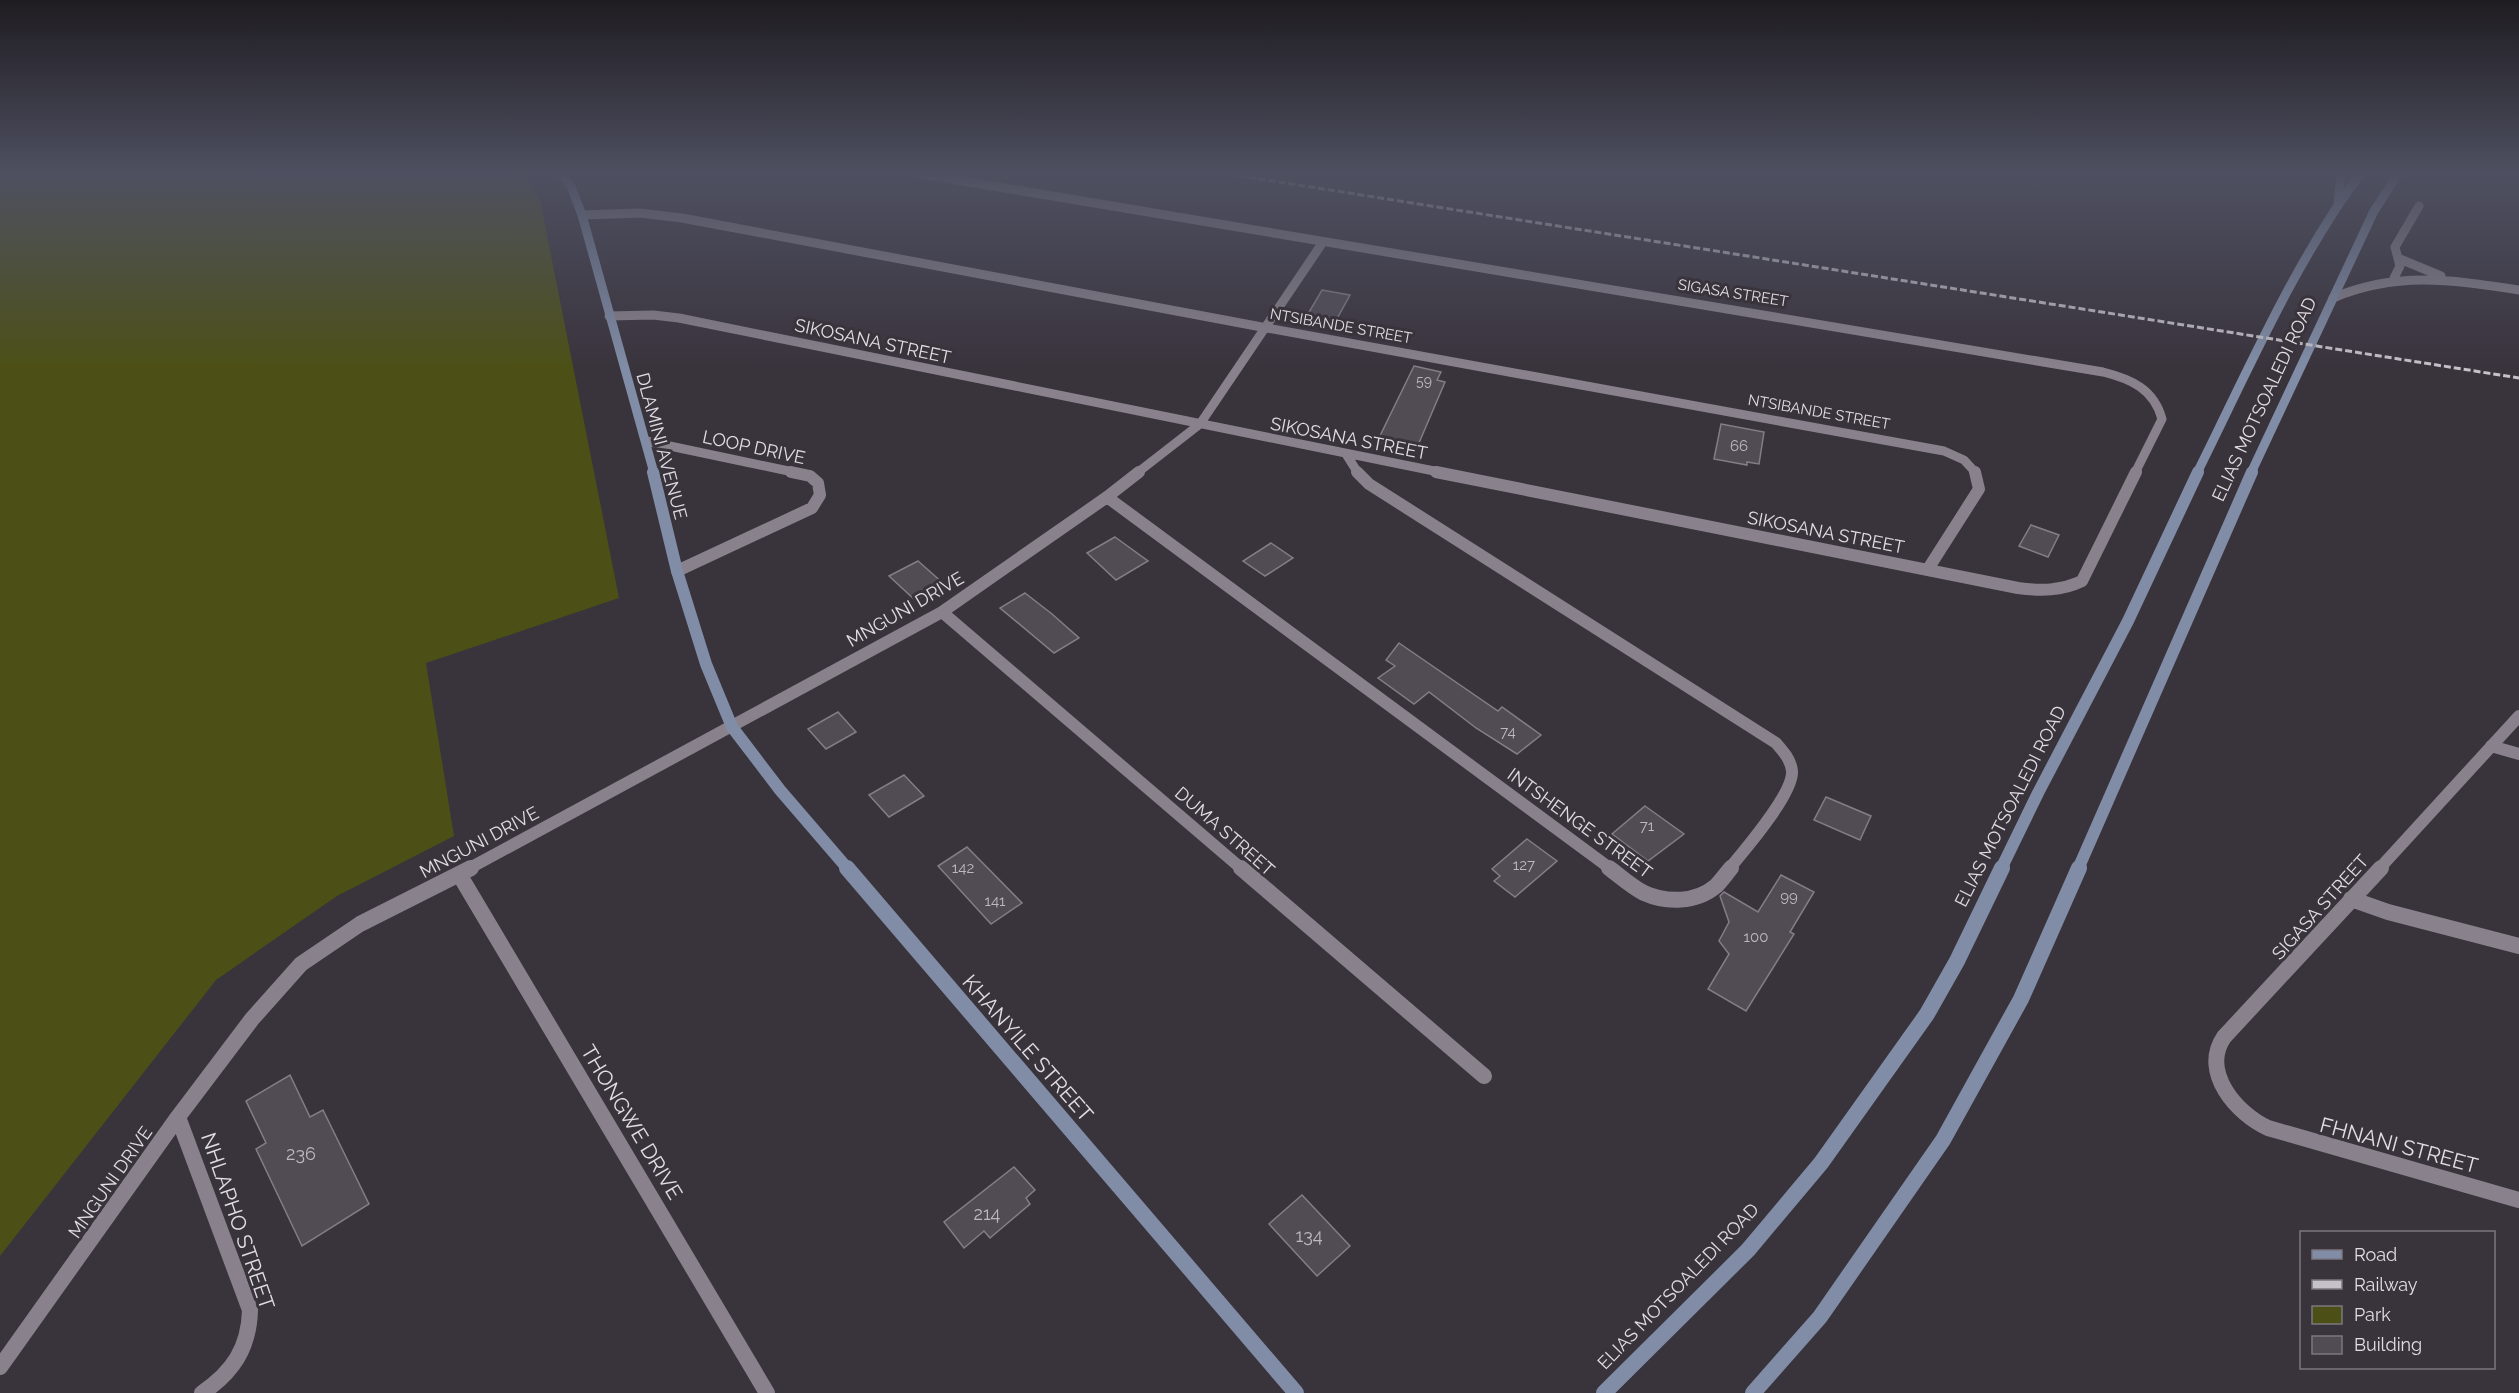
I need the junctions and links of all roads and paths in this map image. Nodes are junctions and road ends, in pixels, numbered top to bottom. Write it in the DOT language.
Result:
graph roads {
  1 [pos="588,239"];
  2 [pos="794,239"];
  3 [pos="1305,239"];
  4 [pos="2318,239"];
  5 [pos="2361,239"];
  6 [pos="2400,239"];
  7 [pos="1323,242"];
  8 [pos="2400,259"];
  9 [pos="2394,279"];
  10 [pos="2466,282"];
  11 [pos="2519,290"];
  12 [pos="2334,298"];
  13 [pos="609,316"];
  14 [pos="1267,328"];
  15 [pos="1200,424"];
  16 [pos="646,441"];
  17 [pos="1346,454"];
  18 [pos="1107,497"];
  19 [pos="1928,569"];
  20 [pos="677,571"];
  21 [pos="2082,581"];
  22 [pos="942,612"];
  23 [pos="2519,716"];
  24 [pos="732,727"];
  25 [pos="2491,746"];
  26 [pos="2519,754"];
  27 [pos="459,874"];
  28 [pos="2351,899"];
  29 [pos="2519,946"];
  30 [pos="1484,1076"];
  31 [pos="178,1117"];
  32 [pos="2268,1128"];
  33 [pos="2519,1200"];
  34 [pos="0,1367"];
  35 [pos="202,1393"];
  36 [pos="767,1393"];
  37 [pos="1296,1393"];
  38 [pos="1604,1393"];
  39 [pos="1753,1393"];
  1 -- 13 [label="main road, DLAMINI AVENUE"];
  2 -- 14 [label="street, NTSIBANDE STREET"];
  3 -- 7 [label="street, SIGASA STREET"];
  4 -- 38 [label="main road, ELIAS MOTSOALEDI ROAD"];
  5 -- 12 [label="main road, ELIAS MOTSOALEDI ROAD"];
  6 -- 8 [label="street"];
  7 -- 14 [label="street, MNGUNI DRIVE"];
  7 -- 21 [label="street, SIGASA STREET"];
  8 -- 9 [label="street"];
  8 -- 10 [label="street"];
  9 -- 10 [label="street"];
  9 -- 12 [label="street"];
  10 -- 11 [label="street"];
  12 -- 39 [label="main road, ELIAS MOTSOALEDI ROAD"];
  13 -- 15 [label="street, SIKOSANA STREET"];
  13 -- 16 [label="main road, DLAMINI AVENUE"];
  14 -- 15 [label="street, MNGUNI DRIVE"];
  14 -- 19 [label="street, NTSIBANDE STREET"];
  15 -- 17 [label="street, SIKOSANA STREET"];
  15 -- 18 [label="street, MNGUNI DRIVE"];
  16 -- 20 [label="main road, DLAMINI AVENUE"];
  16 -- 20 [label="street, LOOP DRIVE"];
  17 -- 18 [label="street, INTSHENGE STREET"];
  17 -- 19 [label="street, SIKOSANA STREET"];
  18 -- 22 [label="street, MNGUNI DRIVE"];
  19 -- 21 [label="street, SIKOSANA STREET"];
  20 -- 24 [label="main road, DLAMINI AVENUE"];
  22 -- 24 [label="street, MNGUNI DRIVE"];
  22 -- 30 [label="street, DUMA STREET"];
  23 -- 25 [label="street, SIGASA STREET"];
  24 -- 27 [label="street, MNGUNI DRIVE"];
  24 -- 37 [label="main road, KHANYILE STREET"];
  25 -- 26 [label="street"];
  25 -- 28 [label="street, SIGASA STREET"];
  27 -- 31 [label="street, MNGUNI DRIVE"];
  27 -- 36 [label="street, THONGWE DRIVE"];
  28 -- 29 [label="street"];
  28 -- 32 [label="street, SIGASA STREET"];
  31 -- 34 [label="street, MNGUNI DRIVE"];
  31 -- 35 [label="street, NHLAPHO STREET"];
  32 -- 33 [label="street, FHNANI STREET"];
}
